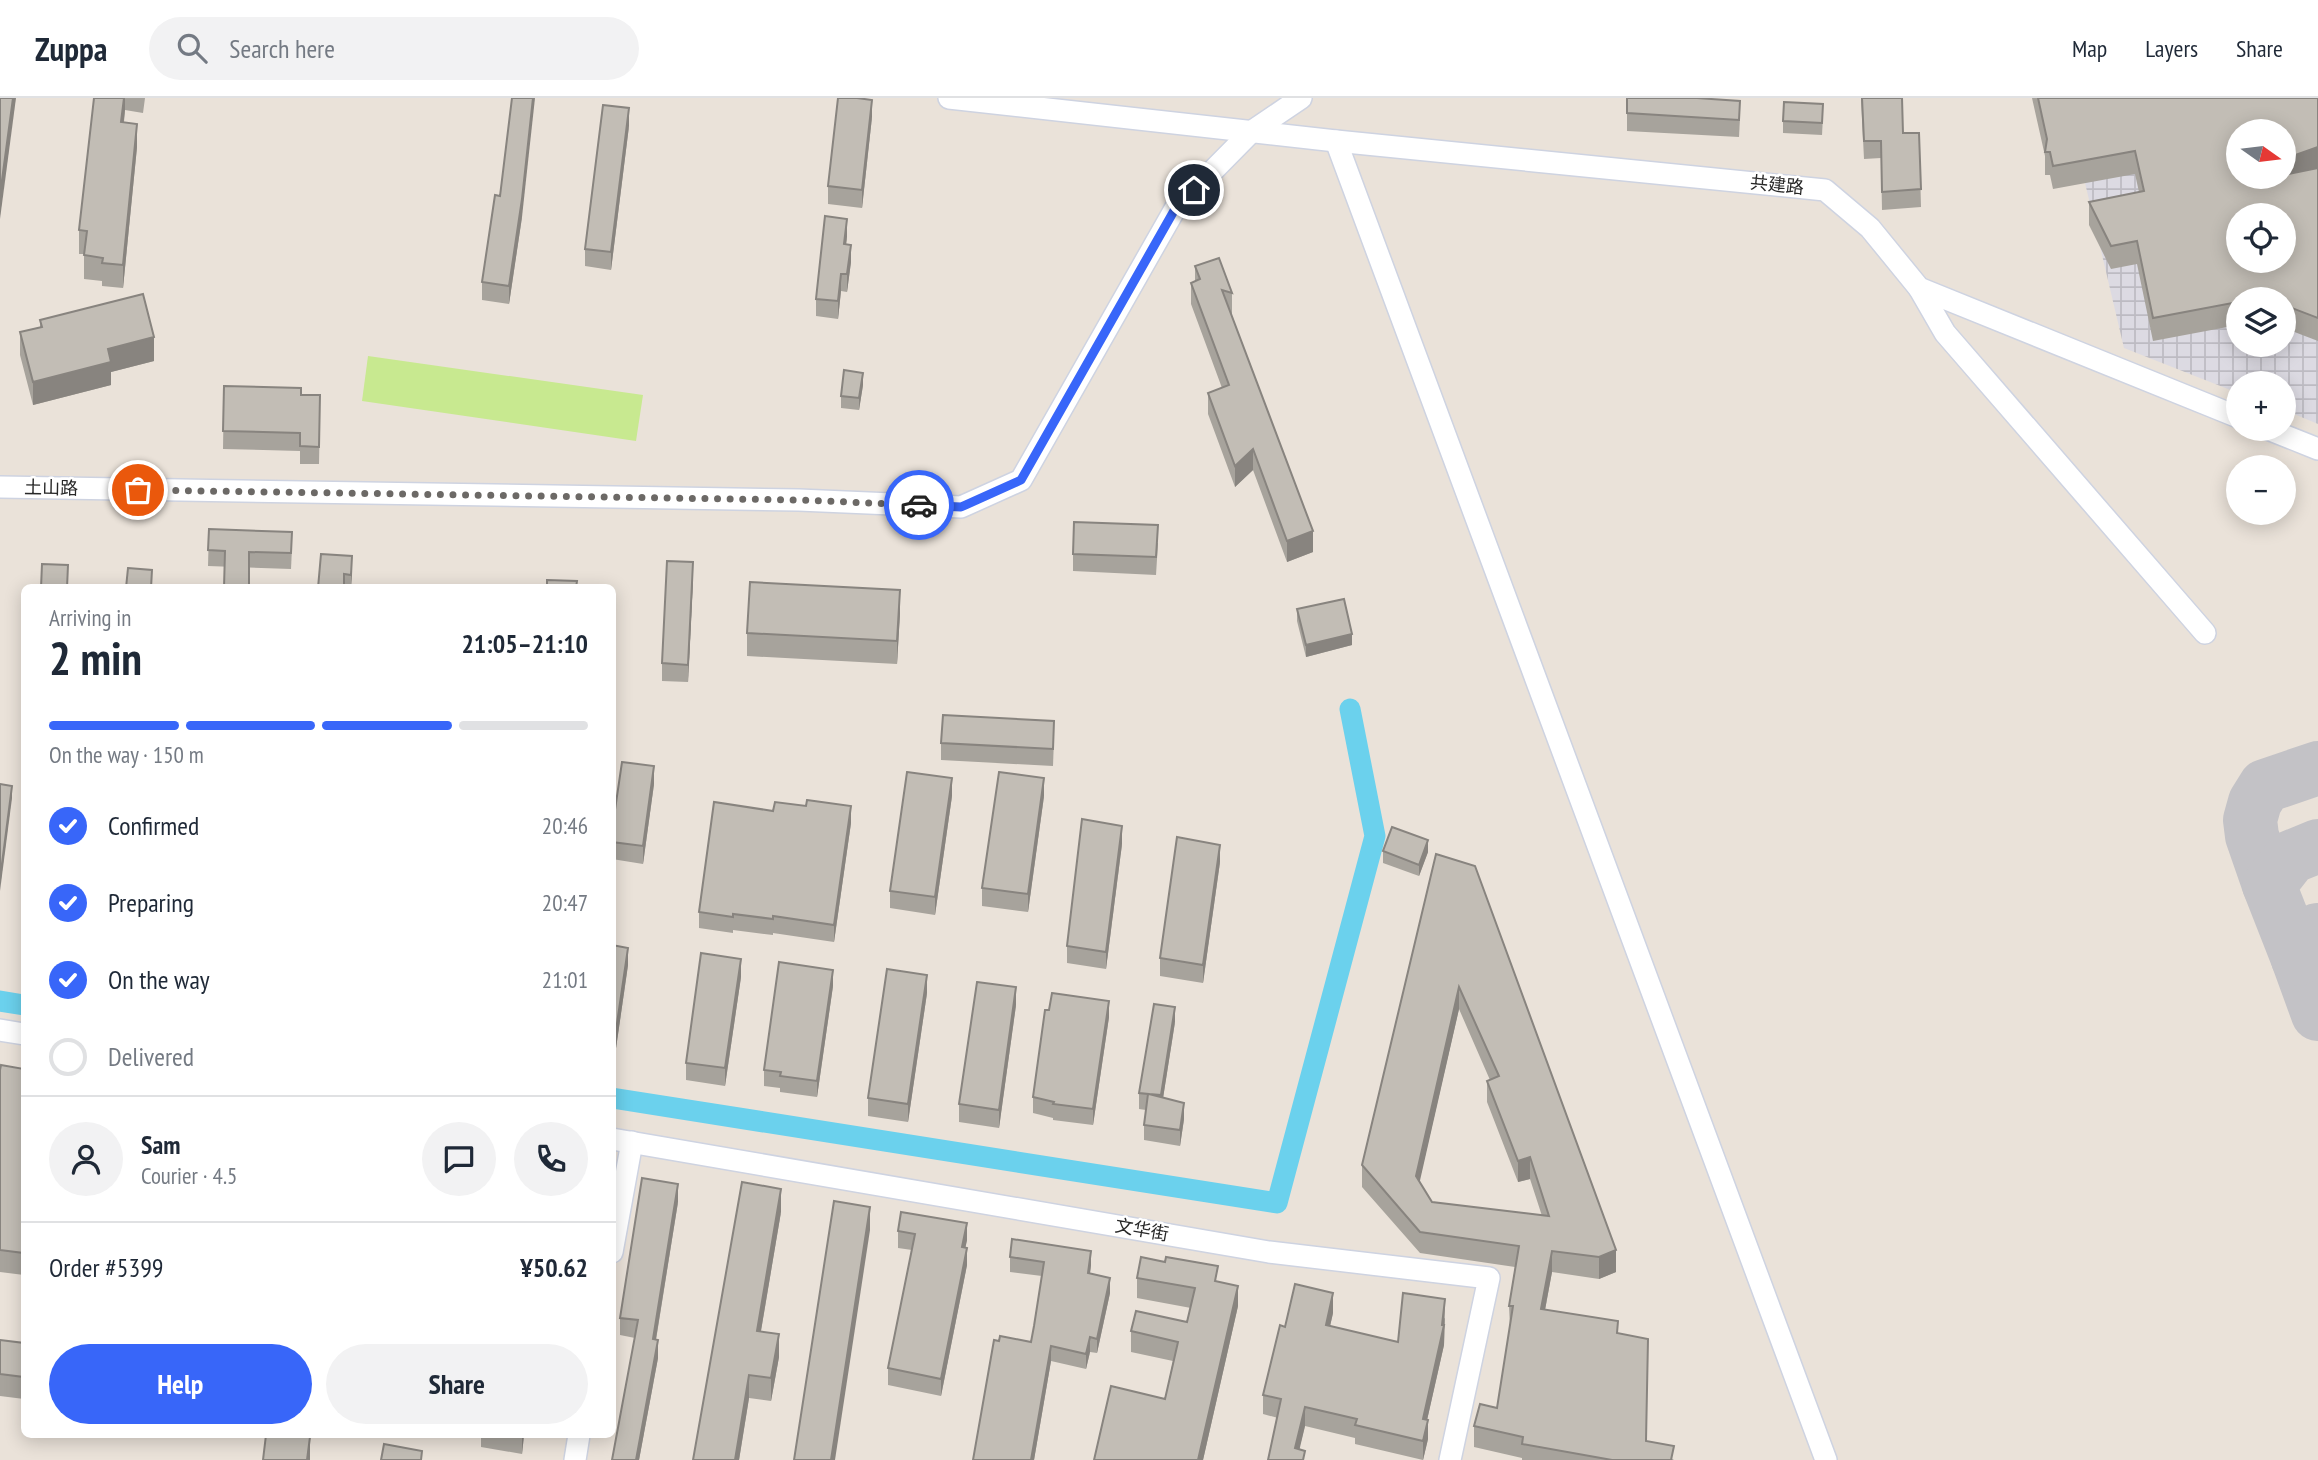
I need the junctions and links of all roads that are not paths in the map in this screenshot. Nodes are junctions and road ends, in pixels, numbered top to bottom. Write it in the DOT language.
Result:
graph roads {
  1 [pos="949,98"];
  2 [pos="1301,98"];
  3 [pos="1251,132"];
  4 [pos="1336,141"];
  5 [pos="1919,288"];
  6 [pos="2226,412"];
  7 [pos="2296,440"];
  8 [pos="2318,449"];
  9 [pos="0,487"];
  10 [pos="2205,633"];
  11 [pos="0,1030"];
  12 [pos="21,1034"];
  13 [pos="622,1141"];
  14 [pos="616,1208"];
  15 [pos="579,1438"];
  16 [pos="575,1460"];
  17 [pos="1450,1460"];
  18 [pos="1826,1460"];
  1 -- 3 [label="street, 共建路"];
  2 -- 3 [label="street, 土山路"];
  3 -- 4 [label="street, 共建路"];
  3 -- 9 [label="street, 土山路"];
  4 -- 5 [label="street, 共建路"];
  4 -- 18 [label="street"];
  5 -- 6 [label="street, 共建路"];
  5 -- 10 [label="street"];
  7 -- 8 [label="street"];
  11 -- 12 [label="street"];
  13 -- 14 [label="street"];
  13 -- 17 [label="street, 文华街"];
  15 -- 16 [label="street"];
}
